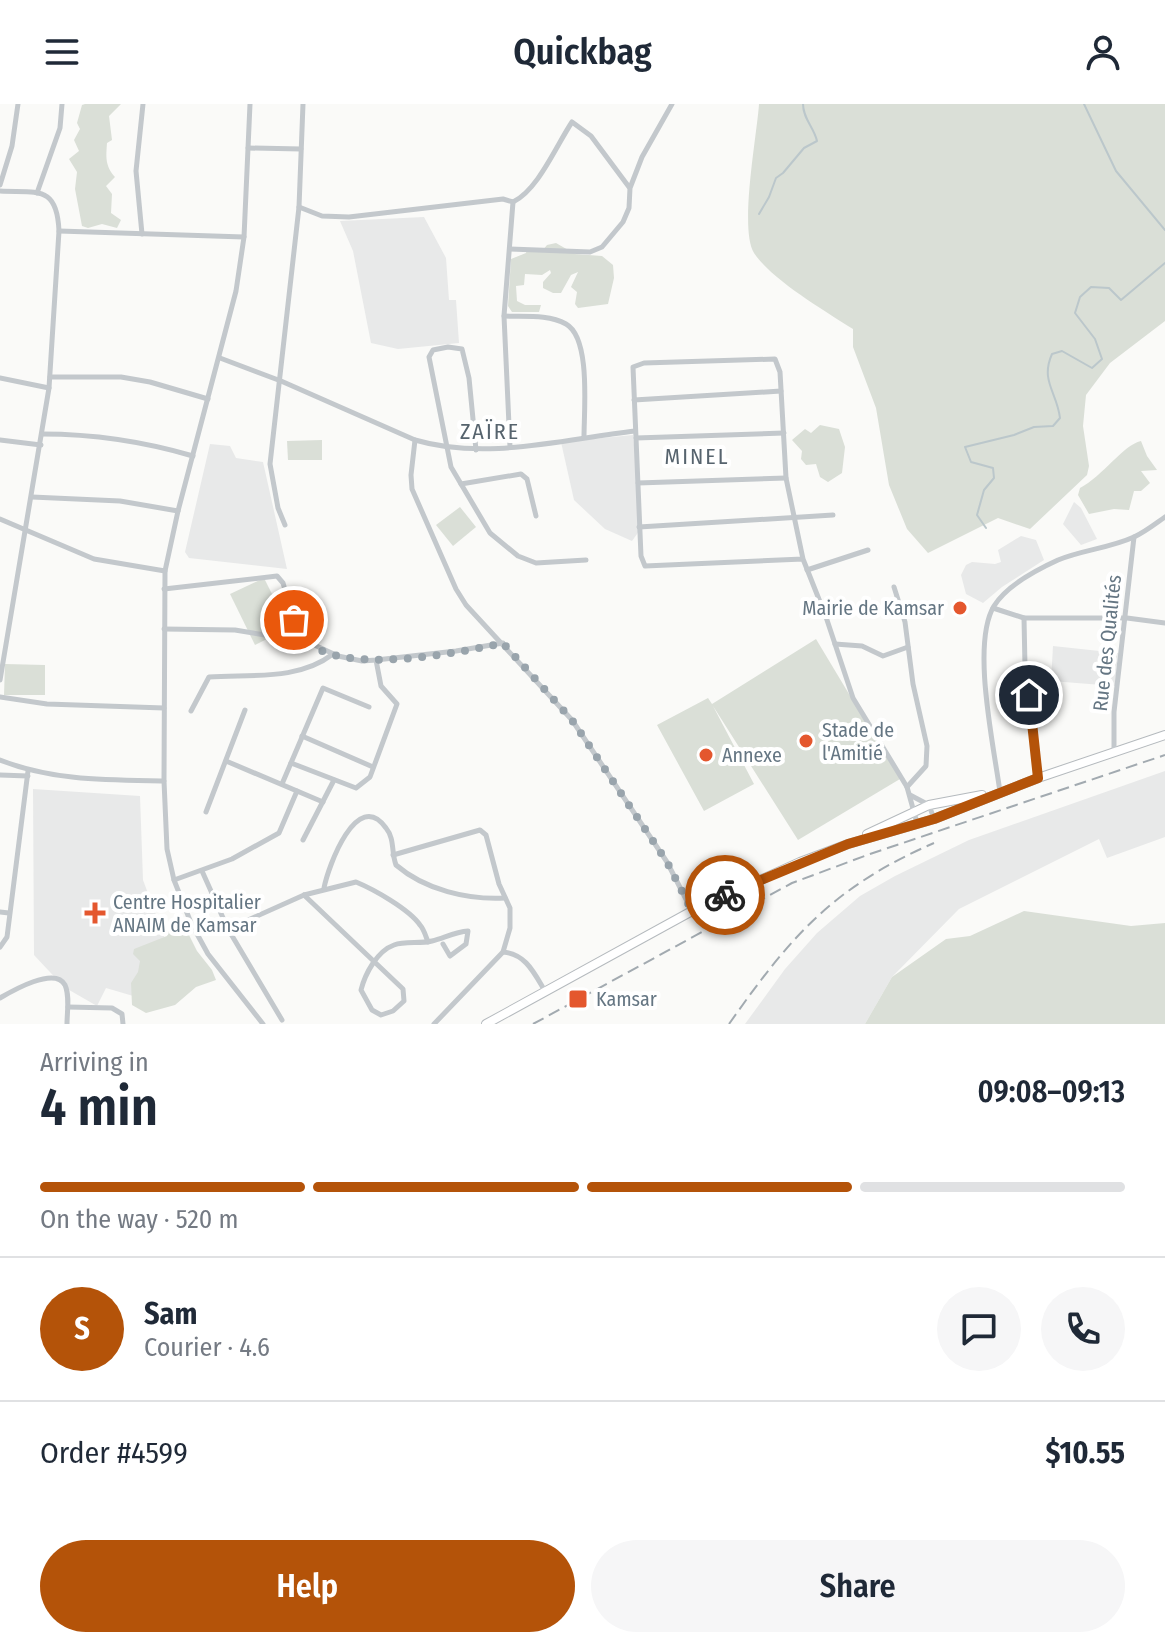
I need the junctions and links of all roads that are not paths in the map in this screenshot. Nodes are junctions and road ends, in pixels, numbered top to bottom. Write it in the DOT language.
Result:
graph roads {
  1 [pos="18,104"];
  2 [pos="62,104"];
  3 [pos="143,104"];
  4 [pos="250,104"];
  5 [pos="303,104"];
  6 [pos="672,104"];
  7 [pos="248,148"];
  8 [pos="301,149"];
  9 [pos="0,188"];
  10 [pos="630,188"];
  11 [pos="37,193"];
  12 [pos="513,202"];
  13 [pos="299,207"];
  14 [pos="59,231"];
  15 [pos="142,234"];
  16 [pos="244,237"];
  17 [pos="510,249"];
  18 [pos="504,316"];
  19 [pos="220,358"];
  20 [pos="50,377"];
  21 [pos="0,378"];
  22 [pos="281,381"];
  23 [pos="49,388"];
  24 [pos="781,391"];
  25 [pos="208,399"];
  26 [pos="634,400"];
  27 [pos="784,433"];
  28 [pos="42,434"];
  29 [pos="636,435"];
  30 [pos="584,437"];
  31 [pos="0,440"];
  32 [pos="415,440"];
  33 [pos="41,445"];
  34 [pos="510,447"];
  35 [pos="446,448"];
  36 [pos="476,450"];
  37 [pos="193,456"];
  38 [pos="786,478"];
  39 [pos="638,483"];
  40 [pos="461,484"];
  41 [pos="32,497"];
  42 [pos="178,511"];
  43 [pos="833,515"];
  44 [pos="536,516"];
  45 [pos="1165,517"];
  46 [pos="794,518"];
  47 [pos="0,519"];
  48 [pos="285,525"];
  49 [pos="639,527"];
  50 [pos="27,529"];
  51 [pos="1134,537"];
  52 [pos="868,550"];
  53 [pos="803,559"];
  54 [pos="586,560"];
  55 [pos="807,570"];
  56 [pos="165,571"];
  57 [pos="894,587"];
  58 [pos="164,589"];
  59 [pos="993,608"];
  60 [pos="1024,618"];
  61 [pos="1127,618"];
  62 [pos="1165,623"];
  63 [pos="0,625"];
  64 [pos="11,626"];
  65 [pos="164,629"];
  66 [pos="308,642"];
  67 [pos="503,643"];
  68 [pos="835,644"];
  69 [pos="908,647"];
  70 [pos="333,654"];
  71 [pos="376,660"];
  72 [pos="0,680"];
  73 [pos="0,697"];
  74 [pos="369,707"];
  75 [pos="164,708"];
  76 [pos="245,710"];
  77 [pos="191,711"];
  78 [pos="1165,735"];
  79 [pos="302,736"];
  80 [pos="1114,752"];
  81 [pos="0,760"];
  82 [pos="226,761"];
  83 [pos="291,763"];
  84 [pos="373,767"];
  85 [pos="28,774"];
  86 [pos="0,775"];
  87 [pos="1038,778"];
  88 [pos="334,780"];
  89 [pos="164,781"];
  90 [pos="282,784"];
  91 [pos="907,787"];
  92 [pos="297,791"];
  93 [pos="1000,792"];
  94 [pos="910,795"];
  95 [pos="323,802"];
  96 [pos="929,805"];
  97 [pos="206,812"];
  98 [pos="912,812"];
  99 [pos="934,819"];
  100 [pos="918,824"];
  101 [pos="303,840"];
  102 [pos="848,844"];
  103 [pos="393,855"];
  104 [pos="202,871"];
  105 [pos="174,880"];
  106 [pos="324,888"];
  107 [pos="304,895"];
  108 [pos="505,898"];
  109 [pos="692,911"];
  110 [pos="0,912"];
  111 [pos="9,913"];
  112 [pos="228,929"];
  113 [pos="428,942"];
  114 [pos="443,944"];
  115 [pos="0,947"];
  116 [pos="503,952"];
  117 [pos="375,962"];
  118 [pos="545,991"];
  119 [pos="0,998"];
  120 [pos="68,1007"];
  121 [pos="282,1020"];
  122 [pos="67,1024"];
  123 [pos="123,1024"];
  124 [pos="263,1024"];
  125 [pos="434,1024"];
  126 [pos="486,1024"];
  1 -- 9 [label="street"];
  2 -- 11 [label="street"];
  3 -- 15 [label="street"];
  4 -- 7 [label="street"];
  5 -- 8 [label="street"];
  6 -- 10 [label="street"];
  7 -- 8 [label="street"];
  7 -- 16 [label="street"];
  8 -- 13 [label="street"];
  9 -- 11 [label="street"];
  10 -- 12 [label="street"];
  10 -- 17 [label="street"];
  11 -- 14 [label="street"];
  12 -- 13 [label="street"];
  12 -- 17 [label="street"];
  13 -- 22 [label="street"];
  14 -- 15 [label="street"];
  14 -- 20 [label="street"];
  15 -- 16 [label="street"];
  16 -- 19 [label="street"];
  17 -- 18 [label="street"];
  18 -- 30 [label="street"];
  18 -- 34 [label="street"];
  19 -- 22 [label="street"];
  19 -- 25 [label="street"];
  20 -- 23 [label="street"];
  20 -- 25 [label="street"];
  21 -- 23 [label="street"];
  22 -- 32 [label="street"];
  22 -- 48 [label="street"];
  23 -- 28 [label="street"];
  24 -- 26 [label="street"];
  24 -- 26 [label="street"];
  24 -- 27 [label="street"];
  25 -- 37 [label="street"];
  26 -- 29 [label="street"];
  27 -- 29 [label="street"];
  27 -- 38 [label="street"];
  28 -- 33 [label="street"];
  28 -- 37 [label="street"];
  29 -- 30 [label="street"];
  29 -- 39 [label="street"];
  30 -- 34 [label="street"];
  31 -- 33 [label="street"];
  32 -- 35 [label="street"];
  32 -- 67 [label="street"];
  33 -- 41 [label="street"];
  34 -- 36 [label="street"];
  35 -- 36 [label="street"];
  35 -- 36 [label="street"];
  35 -- 40 [label="street"];
  37 -- 42 [label="street"];
  38 -- 39 [label="street"];
  38 -- 46 [label="street"];
  39 -- 49 [label="street"];
  40 -- 44 [label="street"];
  40 -- 54 [label="street"];
  41 -- 42 [label="street"];
  41 -- 50 [label="street"];
  42 -- 56 [label="street"];
  43 -- 46 [label="street"];
  45 -- 51 [label="street"];
  46 -- 49 [label="street"];
  46 -- 53 [label="street"];
  47 -- 50 [label="street"];
  49 -- 53 [label="street"];
  50 -- 56 [label="street"];
  50 -- 64 [label="street"];
  51 -- 59 [label="street"];
  51 -- 61 [label="street, Rue des Qualités"];
  52 -- 55 [label="street"];
  53 -- 55 [label="street"];
  55 -- 68 [label="street"];
  56 -- 58 [label="street"];
  57 -- 69 [label="street"];
  58 -- 65 [label="street"];
  58 -- 66 [label="street"];
  59 -- 60 [label="street"];
  59 -- 93 [label="street"];
  60 -- 61 [label="street"];
  60 -- 87 [label="street"];
  61 -- 62 [label="street"];
  61 -- 80 [label="street, Rue des Qualités"];
  63 -- 64 [label="street"];
  64 -- 72 [label="street"];
  65 -- 66 [label="street"];
  65 -- 75 [label="street"];
  66 -- 70 [label="street"];
  67 -- 71 [label="street"];
  67 -- 109 [label="street"];
  68 -- 69 [label="street"];
  68 -- 91 [label="street"];
  69 -- 91 [label="street"];
  70 -- 71 [label="street"];
  70 -- 77 [label="street"];
  71 -- 84 [label="street"];
  73 -- 75 [label="street"];
  74 -- 79 [label="street"];
  75 -- 89 [label="street"];
  76 -- 82 [label="street"];
  78 -- 80 [label="main road"];
  79 -- 83 [label="street"];
  79 -- 84 [label="street"];
  80 -- 87 [label="main road"];
  81 -- 85 [label="street"];
  82 -- 90 [label="street"];
  82 -- 97 [label="street"];
  83 -- 88 [label="street"];
  83 -- 90 [label="street"];
  84 -- 88 [label="street"];
  85 -- 86 [label="street"];
  85 -- 89 [label="street"];
  85 -- 111 [label="street"];
  87 -- 93 [label="main road"];
  88 -- 95 [label="street"];
  89 -- 105 [label="street"];
  90 -- 92 [label="street"];
  91 -- 94 [label="street"];
  92 -- 95 [label="street"];
  92 -- 104 [label="street"];
  93 -- 96 [label="main road"];
  93 -- 99 [label="main road"];
  94 -- 96 [label="street"];
  94 -- 98 [label="street"];
  95 -- 101 [label="street"];
  96 -- 98 [label="main road"];
  96 -- 99 [label="street"];
  98 -- 100 [label="street"];
  98 -- 102 [label="main road"];
  99 -- 100 [label="main road"];
  100 -- 102 [label="main road"];
  102 -- 109 [label="main road"];
  103 -- 106 [label="street"];
  103 -- 108 [label="street"];
  103 -- 108 [label="street"];
  104 -- 105 [label="street"];
  104 -- 112 [label="street"];
  105 -- 124 [label="street"];
  106 -- 107 [label="street"];
  106 -- 113 [label="street"];
  107 -- 112 [label="street"];
  107 -- 117 [label="street"];
  108 -- 116 [label="street"];
  109 -- 118 [label="main road"];
  110 -- 111 [label="street"];
  111 -- 115 [label="street"];
  112 -- 121 [label="street"];
  113 -- 114 [label="street"];
  113 -- 117 [label="street"];
  116 -- 118 [label="street"];
  116 -- 125 [label="street"];
  117 -- 117 [label="street"];
  118 -- 126 [label="main road"];
  119 -- 120 [label="street"];
  120 -- 122 [label="street"];
  120 -- 123 [label="street"];
}
